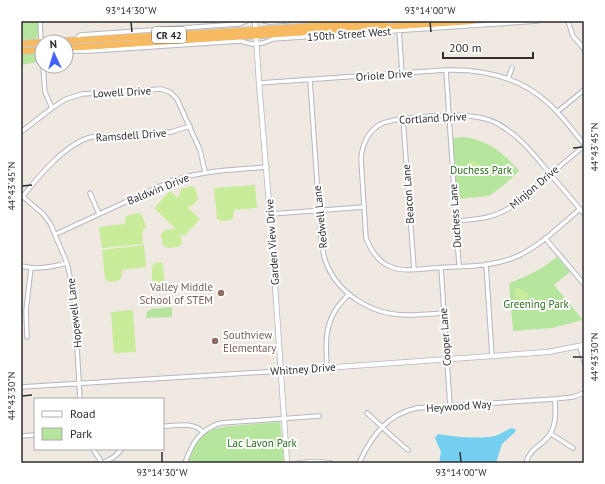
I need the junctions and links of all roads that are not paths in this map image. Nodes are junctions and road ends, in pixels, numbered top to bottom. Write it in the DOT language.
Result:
graph roads {
  1 [pos="40,21"];
  2 [pos="246,21"];
  3 [pos="255,21"];
  4 [pos="264,21"];
  5 [pos="288,21"];
  6 [pos="384,21"];
  7 [pos="472,21"];
  8 [pos="538,21"];
  9 [pos="568,21"];
  10 [pos="439,22"];
  11 [pos="399,28"];
  12 [pos="256,33"];
  13 [pos="42,34"];
  14 [pos="74,40"];
  15 [pos="78,40"];
  16 [pos="34,43"];
  17 [pos="21,44"];
  18 [pos="257,44"];
  19 [pos="74,48"];
  20 [pos="584,49"];
  21 [pos="34,51"];
  22 [pos="74,51"];
  23 [pos="21,52"];
  24 [pos="512,68"];
  25 [pos="446,70"];
  26 [pos="44,74"];
  27 [pos="402,74"];
  28 [pos="508,79"];
  29 [pos="310,80"];
  30 [pos="259,83"];
  31 [pos="584,90"];
  32 [pos="52,108"];
  33 [pos="557,112"];
  34 [pos="449,116"];
  35 [pos="403,119"];
  36 [pos="190,126"];
  37 [pos="21,132"];
  38 [pos="584,145"];
  39 [pos="267,167"];
  40 [pos="205,172"];
  41 [pos="550,174"];
  42 [pos="90,193"];
  43 [pos="22,195"];
  44 [pos="364,207"];
  45 [pos="580,209"];
  46 [pos="318,210"];
  47 [pos="100,214"];
  48 [pos="270,214"];
  49 [pos="584,214"];
  50 [pos="456,221"];
  51 [pos="56,234"];
  52 [pos="545,238"];
  53 [pos="67,263"];
  54 [pos="486,264"];
  55 [pos="21,266"];
  56 [pos="459,266"];
  57 [pos="440,267"];
  58 [pos="31,268"];
  59 [pos="414,269"];
  60 [pos="584,284"];
  61 [pos="349,294"];
  62 [pos="444,313"];
  63 [pos="27,337"];
  64 [pos="582,346"];
  65 [pos="492,356"];
  66 [pos="447,359"];
  67 [pos="584,362"];
  68 [pos="327,368"];
  69 [pos="280,371"];
  70 [pos="80,384"];
  71 [pos="21,387"];
  72 [pos="584,392"];
  73 [pos="80,398"];
  74 [pos="554,399"];
  75 [pos="450,406"];
  76 [pos="367,414"];
  77 [pos="320,416"];
  78 [pos="284,419"];
  79 [pos="164,426"];
  80 [pos="382,427"];
  81 [pos="203,432"];
  82 [pos="551,434"];
  83 [pos="34,435"];
  84 [pos="21,436"];
  85 [pos="573,448"];
  86 [pos="94,450"];
  87 [pos="121,450"];
  88 [pos="408,450"];
  89 [pos="102,463"];
  90 [pos="185,463"];
  91 [pos="287,463"];
  92 [pos="299,463"];
  93 [pos="330,463"];
  94 [pos="359,463"];
  95 [pos="526,463"];
  1 -- 13 [label="street"];
  2 -- 15 [label="street"];
  3 -- 12 [label="street, Garden View Drive"];
  4 -- 5 [label="street"];
  6 -- 12 [label="highway, CR 42"];
  7 -- 10 [label="highway, CR 42"];
  8 -- 11 [label="street, 150th Street West"];
  9 -- 20 [label="street"];
  10 -- 11 [label="highway, CR 42"];
  11 -- 12 [label="highway, CR 42"];
  11 -- 18 [label="street, 150th Street West"];
  11 -- 27 [label="street"];
  12 -- 15 [label="highway, CR 42"];
  12 -- 18 [label="street, Garden View Drive"];
  12 -- 19 [label="highway, CR 42"];
  14 -- 15 [label="highway, CR 42"];
  16 -- 17 [label="highway, CR 42"];
  18 -- 22 [label="street"];
  18 -- 30 [label="street, Garden View Drive"];
  21 -- 23 [label="highway"];
  24 -- 28 [label="street"];
  25 -- 27 [label="street, Oriole Drive"];
  25 -- 28 [label="street, Oriole Drive"];
  25 -- 34 [label="street, Duchess Lane"];
  26 -- 32 [label="street"];
  27 -- 29 [label="street, Oriole Drive"];
  28 -- 33 [label="street, Oriole Drive"];
  29 -- 30 [label="street, Oriole Drive"];
  29 -- 46 [label="street, Redwell Lane"];
  30 -- 39 [label="street, Garden View Drive"];
  31 -- 33 [label="street"];
  32 -- 36 [label="street, Lowell Drive"];
  32 -- 37 [label="street, Lowell Drive"];
  33 -- 38 [label="street, Oriole Drive"];
  34 -- 35 [label="street, Cortland Drive"];
  34 -- 41 [label="street, Cortland Drive"];
  34 -- 50 [label="street, Duchess Lane"];
  35 -- 44 [label="street, Cortland Drive"];
  35 -- 59 [label="street, Beacon Lane"];
  36 -- 40 [label="street, Lowell Drive"];
  36 -- 43 [label="street, Ramsdell Drive"];
  38 -- 41 [label="street, Minjon Drive"];
  39 -- 40 [label="street, Baldwin Drive"];
  39 -- 48 [label="street, Garden View Drive"];
  40 -- 47 [label="street, Baldwin Drive"];
  41 -- 45 [label="street, Cortland Drive"];
  41 -- 50 [label="street, Minjon Drive"];
  42 -- 47 [label="street"];
  43 -- 51 [label="street, Hopewell Lane"];
  44 -- 46 [label="street"];
  44 -- 59 [label="street, Cortland Drive"];
  45 -- 49 [label="street, Cortland Drive"];
  45 -- 52 [label="street, Cortland Drive"];
  46 -- 48 [label="street"];
  46 -- 61 [label="street, Redwell Lane"];
  47 -- 51 [label="street, Baldwin Drive"];
  48 -- 69 [label="street, Garden View Drive"];
  50 -- 56 [label="street, Duchess Lane"];
  51 -- 53 [label="street, Hopewell Lane"];
  52 -- 54 [label="street, Cortland Drive"];
  52 -- 60 [label="street"];
  53 -- 58 [label="street"];
  53 -- 70 [label="street, Hopewell Lane"];
  54 -- 56 [label="street, Cortland Drive"];
  54 -- 65 [label="street"];
  55 -- 58 [label="street"];
  56 -- 57 [label="street, Cortland Drive"];
  57 -- 59 [label="street, Cortland Drive"];
  57 -- 62 [label="street, Cooper Lane"];
  58 -- 63 [label="street"];
  61 -- 62 [label="street, Redwell Lane"];
  61 -- 68 [label="street"];
  62 -- 66 [label="street, Cooper Lane"];
  64 -- 65 [label="street, Whitney Drive"];
  64 -- 67 [label="street"];
  65 -- 66 [label="street, Whitney Drive"];
  66 -- 68 [label="street, Whitney Drive"];
  66 -- 75 [label="street, Cooper Lane"];
  68 -- 69 [label="street, Whitney Drive"];
  69 -- 70 [label="street, Whitney Drive"];
  69 -- 78 [label="street, Garden View Drive"];
  70 -- 71 [label="street, Whitney Drive"];
  70 -- 73 [label="street, Hopewell Lane"];
  72 -- 74 [label="street, Heywood Way"];
  74 -- 75 [label="street, Heywood Way"];
  74 -- 82 [label="street"];
  75 -- 80 [label="street, Heywood Way"];
  76 -- 80 [label="street"];
  77 -- 78 [label="street"];
  78 -- 81 [label="street"];
  78 -- 91 [label="street, Garden View Drive"];
  79 -- 81 [label="street"];
  80 -- 88 [label="street"];
  80 -- 94 [label="street, Heywood Way"];
  81 -- 90 [label="street"];
  82 -- 85 [label="street"];
  82 -- 95 [label="street"];
  83 -- 84 [label="street"];
  86 -- 89 [label="street"];
  87 -- 89 [label="street"];
  92 -- 93 [label="street"];
}
